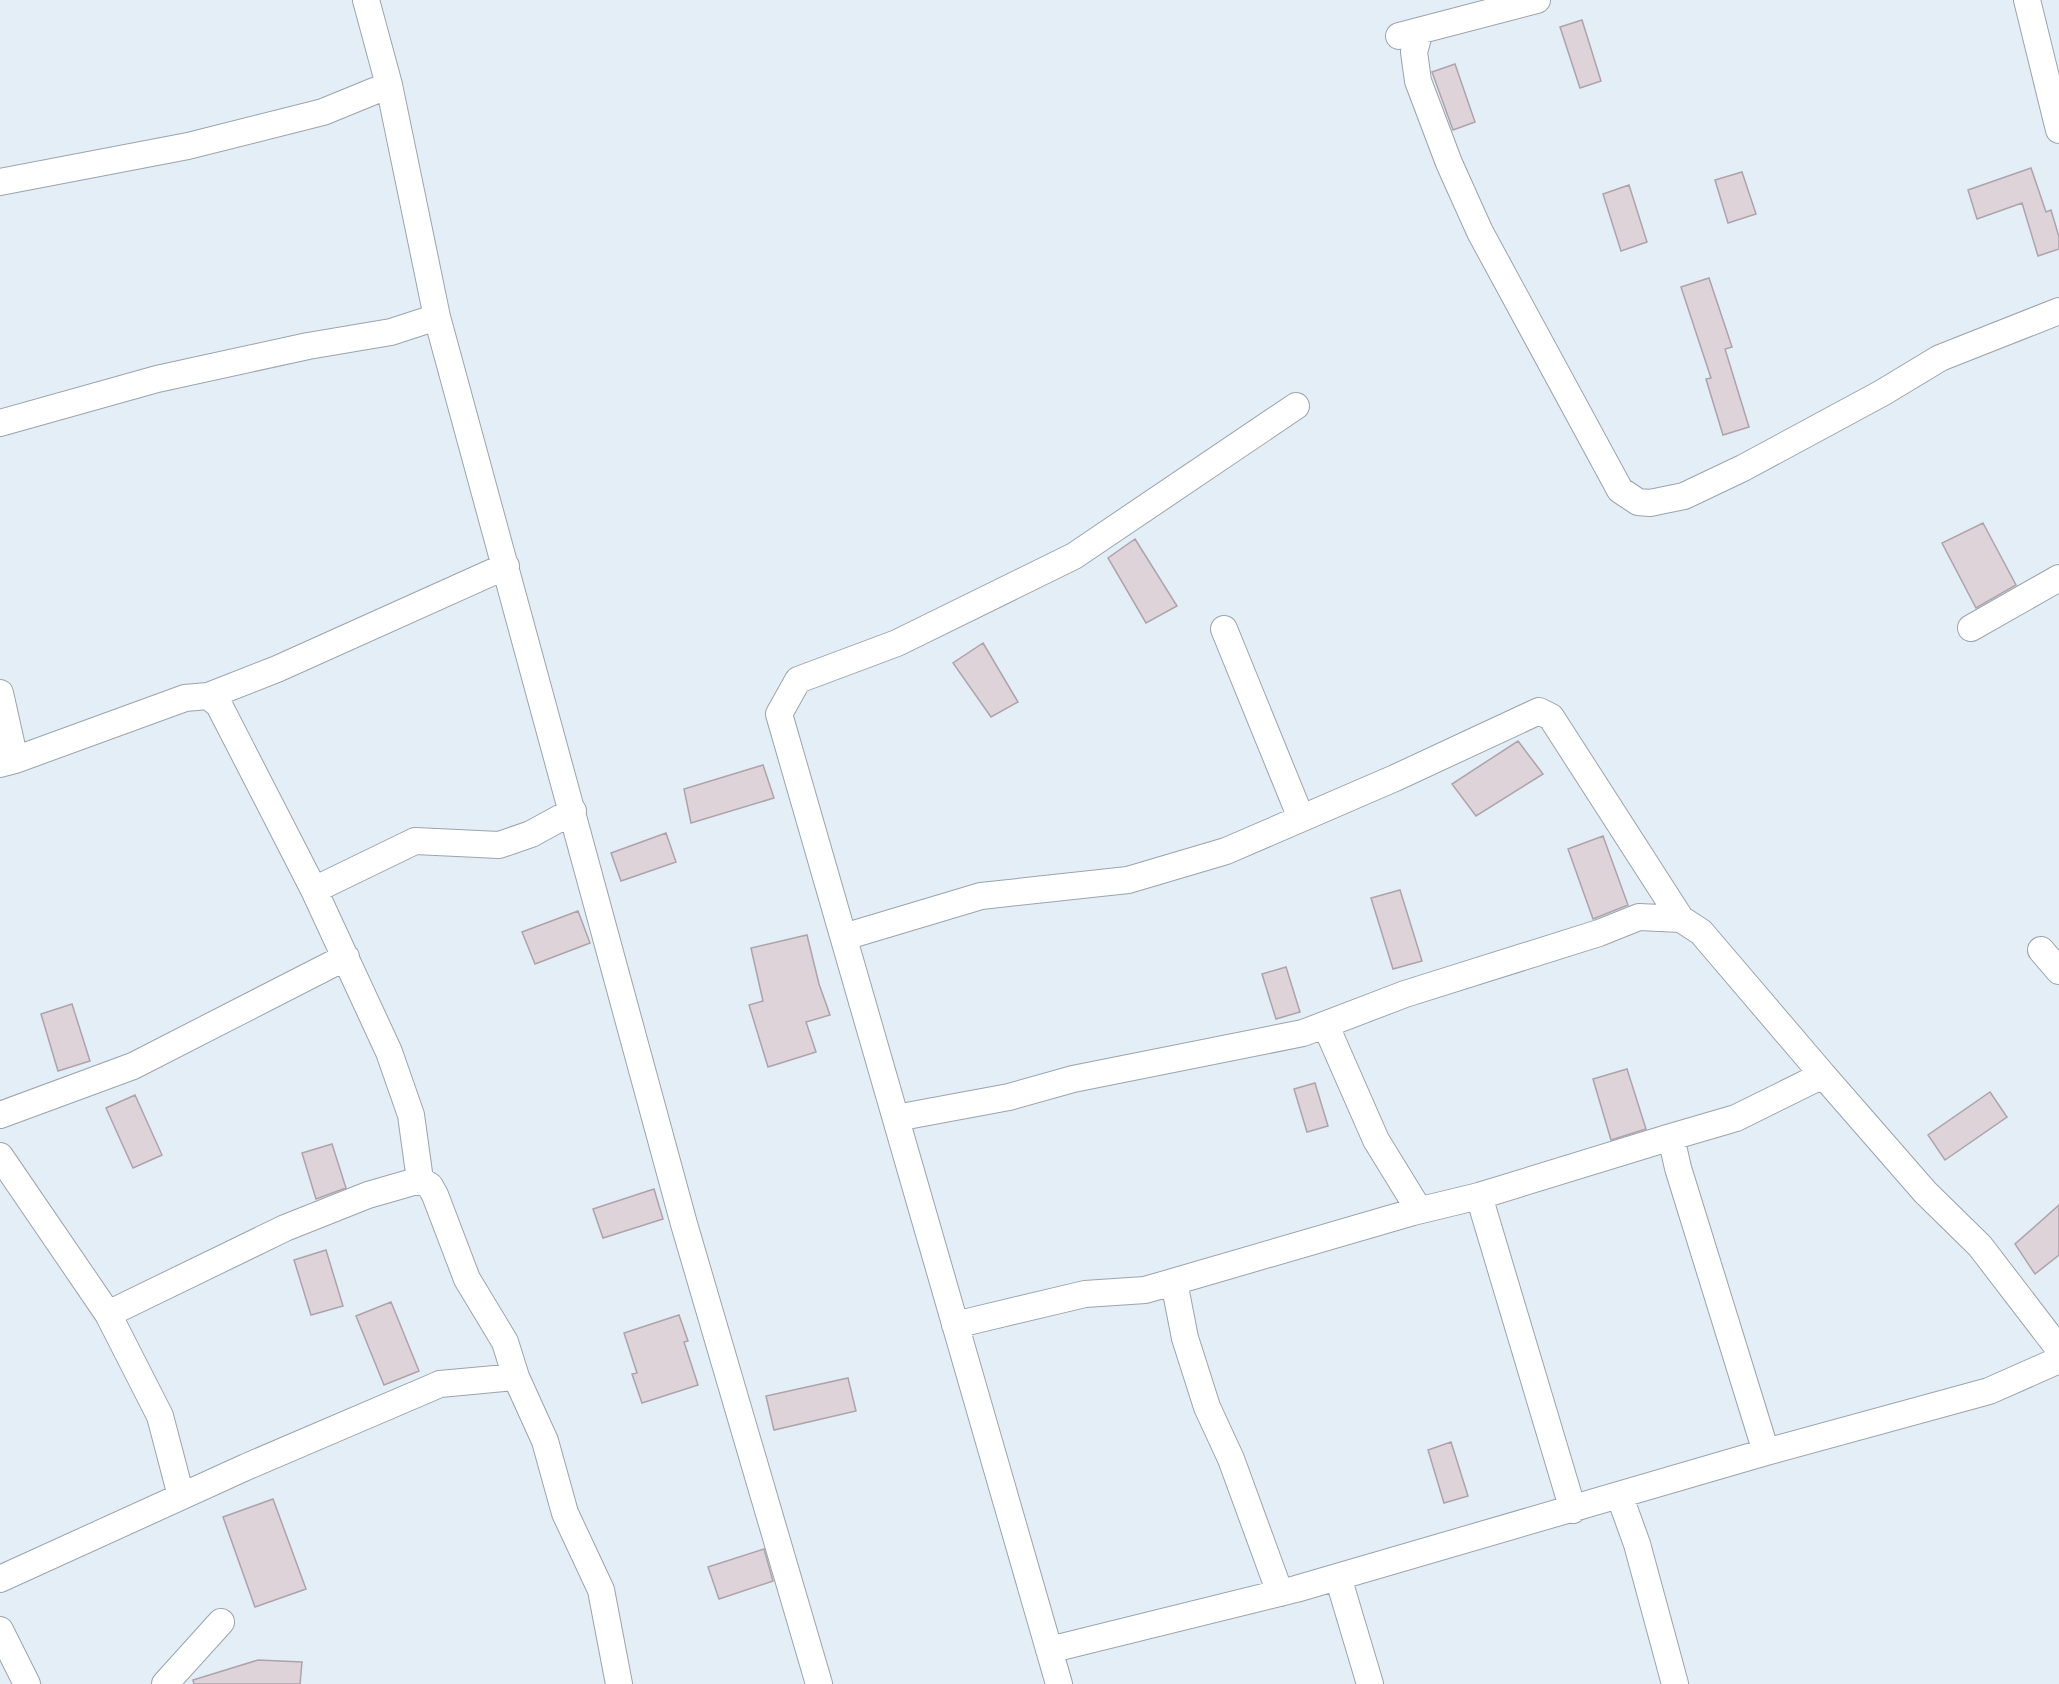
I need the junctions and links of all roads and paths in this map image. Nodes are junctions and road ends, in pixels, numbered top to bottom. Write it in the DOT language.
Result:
graph roads {
  1 [pos="366,0"];
  2 [pos="1538,0"];
  3 [pos="2027,0"];
  4 [pos="389,85"];
  5 [pos="2059,130"];
  6 [pos="0,182"];
  7 [pos="2059,311"];
  8 [pos="437,317"];
  9 [pos="1296,406"];
  10 [pos="0,423"];
  11 [pos="506,566"];
  12 [pos="2059,578"];
  13 [pos="1971,628"];
  14 [pos="1224,629"];
  15 [pos="0,693"];
  16 [pos="208,696"];
  17 [pos="7,762"];
  18 [pos="573,811"];
  19 [pos="1301,818"];
  20 [pos="314,890"];
  21 [pos="1681,919"];
  22 [pos="844,937"];
  23 [pos="2041,950"];
  24 [pos="346,957"];
  25 [pos="2059,971"];
  26 [pos="1326,1026"];
  27 [pos="1823,1076"];
  28 [pos="0,1115"];
  29 [pos="896,1118"];
  30 [pos="1671,1137"];
  31 [pos="0,1156"];
  32 [pos="420,1180"];
  33 [pos="1479,1196"];
  34 [pos="1419,1210"];
  35 [pos="1174,1282"];
  36 [pos="108,1314"];
  37 [pos="955,1325"];
  38 [pos="2059,1349"];
  39 [pos="2059,1360"];
  40 [pos="516,1377"];
  41 [pos="1766,1452"];
  42 [pos="181,1496"];
  43 [pos="1620,1497"];
  44 [pos="1573,1510"];
  45 [pos="1338,1577"];
  46 [pos="0,1579"];
  47 [pos="1280,1593"];
  48 [pos="221,1622"];
  49 [pos="0,1630"];
  50 [pos="1049,1650"];
  51 [pos="27,1684"];
  52 [pos="165,1684"];
  53 [pos="619,1684"];
  54 [pos="819,1684"];
  55 [pos="1059,1684"];
  56 [pos="1370,1684"];
  57 [pos="1675,1684"];
  1 -- 4 [label="street"];
  2 -- 7 [label="street"];
  3 -- 5 [label="street"];
  4 -- 6 [label="street"];
  4 -- 8 [label="street"];
  8 -- 10 [label="street"];
  8 -- 11 [label="street"];
  9 -- 22 [label="street"];
  11 -- 16 [label="street"];
  11 -- 18 [label="street"];
  12 -- 13 [label="street"];
  14 -- 19 [label="street"];
  15 -- 17 [label="street"];
  16 -- 17 [label="street"];
  16 -- 20 [label="street"];
  18 -- 20 [label="street"];
  18 -- 54 [label="street"];
  19 -- 21 [label="street"];
  19 -- 22 [label="street"];
  20 -- 24 [label="street"];
  21 -- 26 [label="street"];
  21 -- 27 [label="street"];
  22 -- 29 [label="street"];
  23 -- 25 [label="street"];
  24 -- 28 [label="street"];
  24 -- 32 [label="street"];
  26 -- 29 [label="street"];
  26 -- 34 [label="street"];
  27 -- 30 [label="street"];
  27 -- 38 [label="street"];
  29 -- 37 [label="street"];
  30 -- 33 [label="street"];
  30 -- 41 [label="street"];
  31 -- 36 [label="street"];
  32 -- 36 [label="street"];
  32 -- 40 [label="street"];
  33 -- 34 [label="street"];
  33 -- 44 [label="street"];
  34 -- 35 [label="street"];
  35 -- 37 [label="street"];
  35 -- 47 [label="street"];
  36 -- 42 [label="street"];
  37 -- 50 [label="street"];
  39 -- 41 [label="street"];
  40 -- 42 [label="street"];
  40 -- 53 [label="street"];
  41 -- 43 [label="street"];
  42 -- 46 [label="street"];
  43 -- 44 [label="street"];
  43 -- 57 [label="street"];
  44 -- 45 [label="street"];
  45 -- 47 [label="street"];
  45 -- 56 [label="street"];
  47 -- 50 [label="street"];
  48 -- 52 [label="street"];
  49 -- 51 [label="street"];
  50 -- 55 [label="street"];
}
